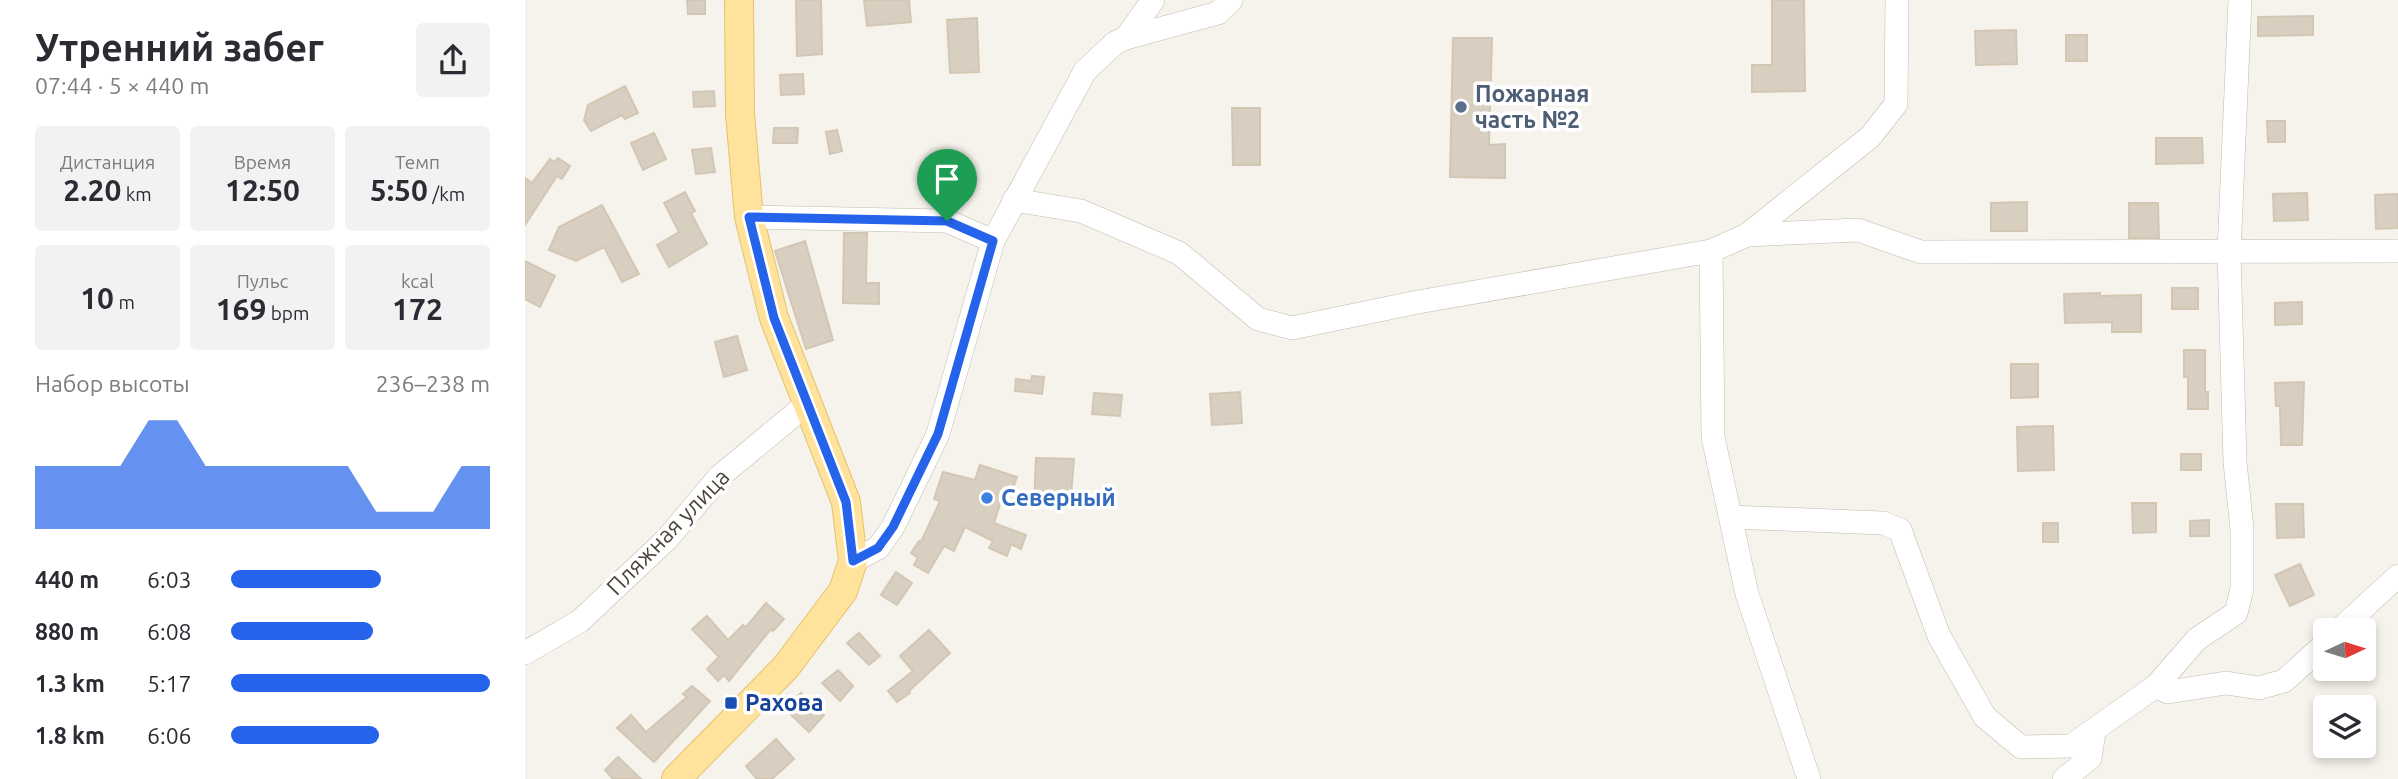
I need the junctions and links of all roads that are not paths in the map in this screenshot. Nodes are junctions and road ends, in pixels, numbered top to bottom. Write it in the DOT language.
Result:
graph roads {
  1 [pos="739,0"];
  2 [pos="1153,0"];
  3 [pos="1231,0"];
  4 [pos="1896,0"];
  5 [pos="2241,0"];
  6 [pos="1125,38"];
  7 [pos="1014,200"];
  8 [pos="749,217"];
  9 [pos="1747,235"];
  10 [pos="993,241"];
  11 [pos="1711,251"];
  12 [pos="2398,251"];
  13 [pos="2229,252"];
  14 [pos="807,404"];
  15 [pos="1731,517"];
  16 [pos="853,561"];
  17 [pos="2398,576"];
  18 [pos="2352,618"];
  19 [pos="525,653"];
  20 [pos="2313,655"];
  21 [pos="2156,686"];
  22 [pos="2094,732"];
  23 [pos="676,779"];
  24 [pos="1809,779"];
  25 [pos="2064,779"];
  1 -- 8 [label="main road"];
  2 -- 6 [label="street"];
  3 -- 6 [label="street"];
  4 -- 9 [label="street"];
  5 -- 13 [label="street"];
  6 -- 7 [label="street"];
  7 -- 10 [label="street"];
  7 -- 11 [label="street"];
  8 -- 10 [label="street"];
  8 -- 14 [label="main road"];
  9 -- 11 [label="street"];
  9 -- 13 [label="street"];
  10 -- 16 [label="street"];
  11 -- 15 [label="street"];
  12 -- 13 [label="street"];
  13 -- 21 [label="street"];
  14 -- 16 [label="main road"];
  14 -- 19 [label="street, Пляжная улица"];
  15 -- 22 [label="street"];
  15 -- 24 [label="street"];
  16 -- 23 [label="main road"];
  17 -- 18 [label="street"];
  20 -- 21 [label="street"];
  21 -- 22 [label="street"];
  22 -- 25 [label="street"];
}
